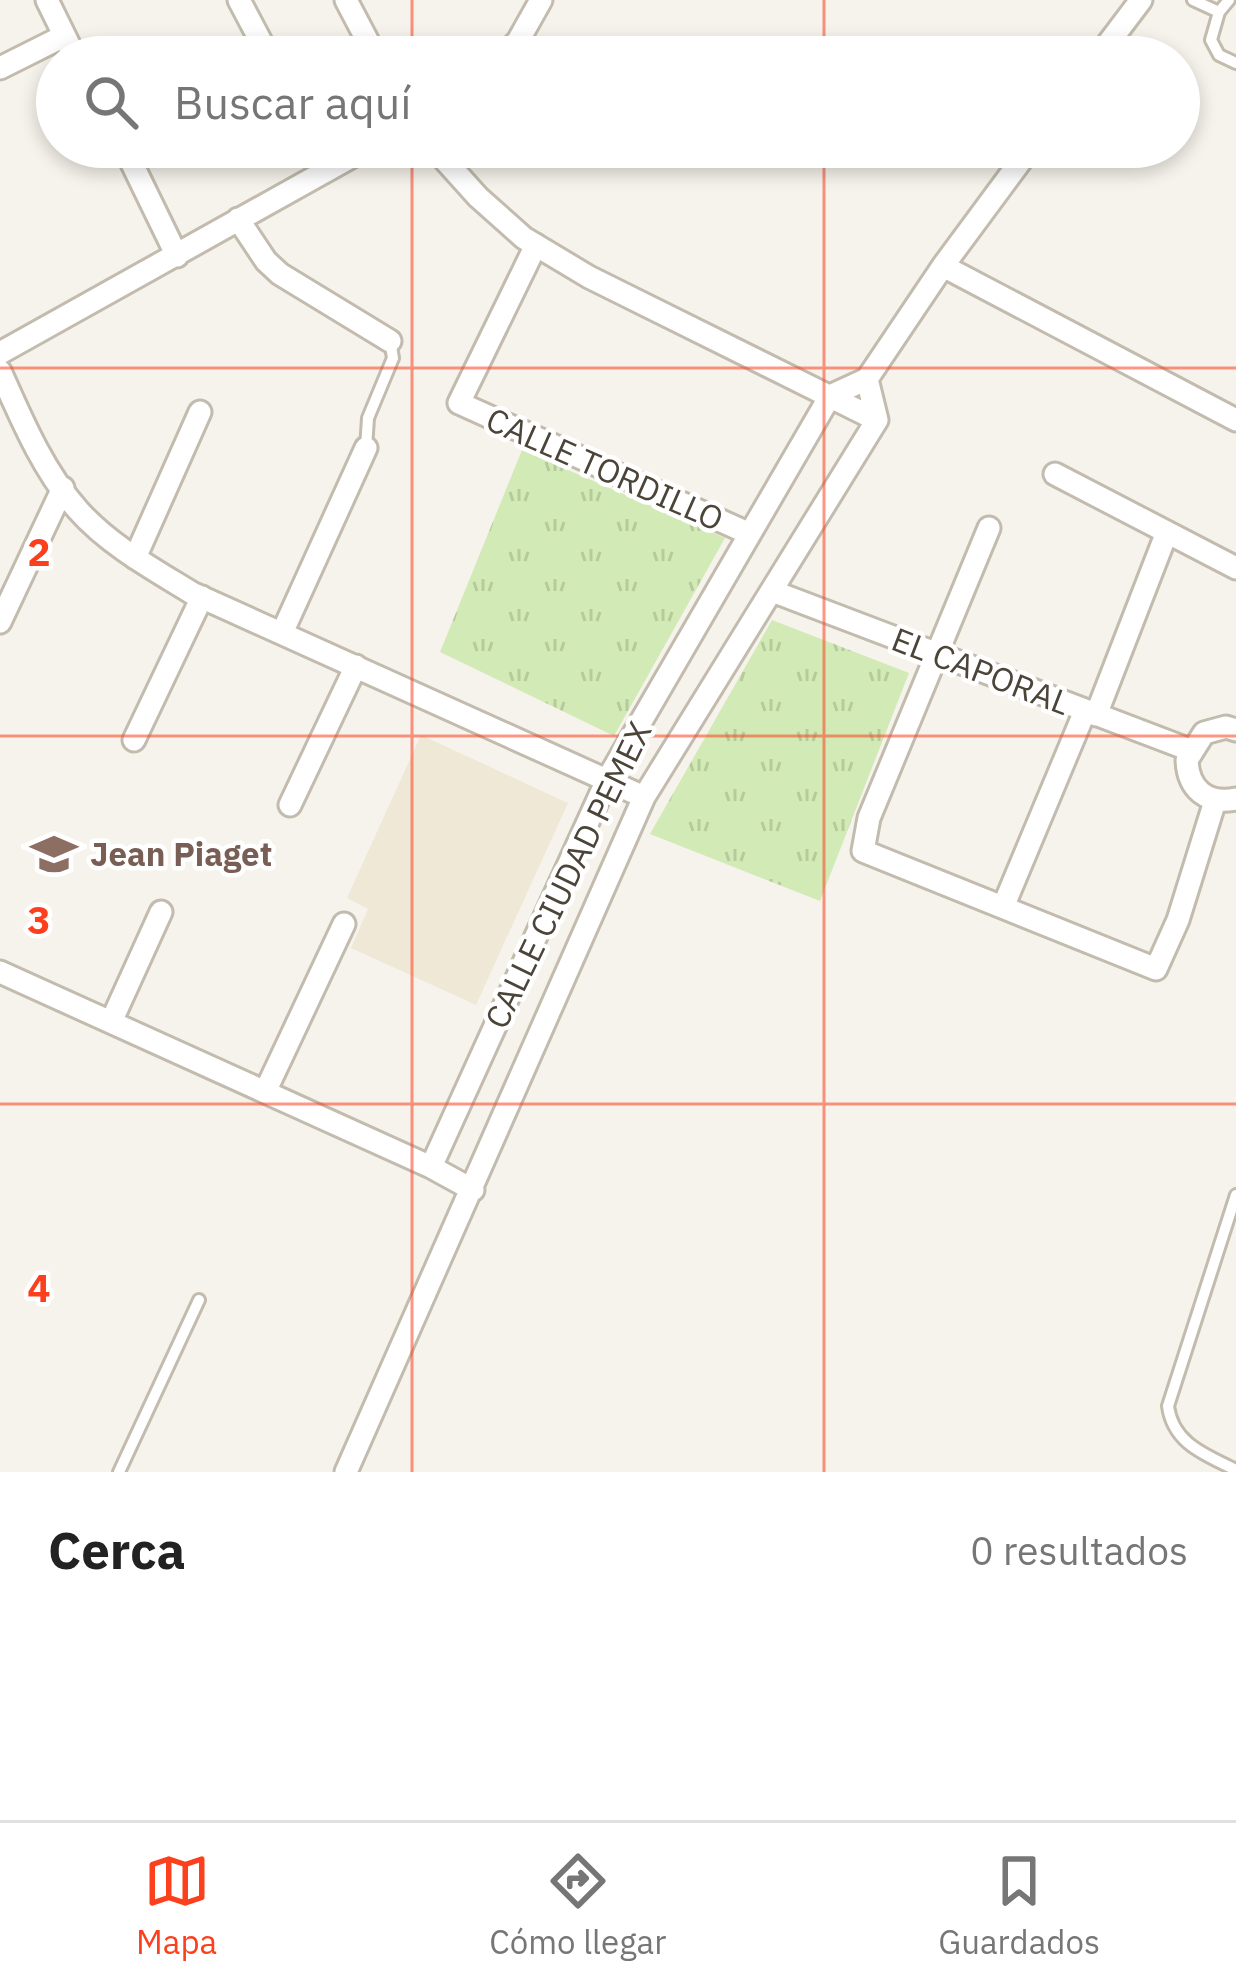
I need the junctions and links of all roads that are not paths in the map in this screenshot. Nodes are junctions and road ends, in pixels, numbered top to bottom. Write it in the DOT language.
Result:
graph roads {
  1 [pos="47,0"];
  2 [pos="239,0"];
  3 [pos="346,0"];
  4 [pos="1141,0"];
  5 [pos="1193,0"];
  6 [pos="1229,0"];
  7 [pos="537,2"];
  8 [pos="1219,12"];
  9 [pos="64,36"];
  10 [pos="258,36"];
  11 [pos="365,36"];
  12 [pos="520,36"];
  13 [pos="1114,36"];
  14 [pos="36,50"];
  15 [pos="1236,63"];
  16 [pos="0,68"];
  17 [pos="134,168"];
  18 [pos="452,168"];
  19 [pos="1015,168"];
  20 [pos="328,169"];
  21 [pos="238,219"];
  22 [pos="536,245"];
  23 [pos="177,256"];
  24 [pos="943,266"];
  25 [pos="390,341"];
  26 [pos="0,353"];
  27 [pos="0,371"];
  28 [pos="867,379"];
  29 [pos="830,396"];
  30 [pos="200,412"];
  31 [pos="877,420"];
  32 [pos="1236,420"];
  33 [pos="366,448"];
  34 [pos="1055,474"];
  35 [pos="63,488"];
  36 [pos="989,528"];
  37 [pos="1167,532"];
  38 [pos="750,534"];
  39 [pos="135,558"];
  40 [pos="1236,568"];
  41 [pos="772,591"];
  42 [pos="202,596"];
  43 [pos="0,622"];
  44 [pos="282,633"];
  45 [pos="936,654"];
  46 [pos="356,666"];
  47 [pos="1090,713"];
  48 [pos="1236,730"];
  49 [pos="134,740"];
  50 [pos="1190,750"];
  51 [pos="607,780"];
  52 [pos="644,797"];
  53 [pos="1225,800"];
  54 [pos="290,805"];
  55 [pos="1003,908"];
  56 [pos="161,912"];
  57 [pos="344,924"];
  58 [pos="0,972"];
  59 [pos="111,1022"];
  60 [pos="266,1092"];
  61 [pos="430,1166"];
  62 [pos="473,1190"];
  63 [pos="1236,1195"];
  64 [pos="199,1300"];
  65 [pos="1236,1470"];
  66 [pos="118,1472"];
  67 [pos="346,1472"];
  1 -- 9 [label="street"];
  2 -- 10 [label="street"];
  3 -- 11 [label="street"];
  4 -- 13 [label="street"];
  5 -- 8 [label="lane"];
  6 -- 8 [label="lane"];
  7 -- 12 [label="street"];
  8 -- 15 [label="lane"];
  14 -- 16 [label="street"];
  17 -- 23 [label="street"];
  18 -- 22 [label="street"];
  19 -- 24 [label="street"];
  20 -- 21 [label="street"];
  21 -- 23 [label="street"];
  21 -- 25 [label="street"];
  22 -- 29 [label="street"];
  22 -- 38 [label="street, CALLE TORDILLO"];
  23 -- 26 [label="street"];
  24 -- 28 [label="street"];
  24 -- 32 [label="street"];
  25 -- 33 [label="lane"];
  27 -- 35 [label="street"];
  28 -- 29 [label="street"];
  28 -- 31 [label="street"];
  29 -- 31 [label="street"];
  29 -- 38 [label="street, CALLE CIUDAD PEMEX"];
  30 -- 39 [label="street"];
  31 -- 41 [label="street, CALLE CIUDAD PEMEX"];
  33 -- 44 [label="street"];
  34 -- 37 [label="street"];
  35 -- 39 [label="street"];
  35 -- 43 [label="street"];
  36 -- 45 [label="street"];
  37 -- 40 [label="street"];
  37 -- 47 [label="street"];
  38 -- 51 [label="street, CALLE CIUDAD PEMEX"];
  39 -- 42 [label="street"];
  41 -- 45 [label="street, EL CAPORAL"];
  41 -- 52 [label="street, CALLE CIUDAD PEMEX"];
  42 -- 44 [label="street"];
  42 -- 49 [label="street"];
  44 -- 46 [label="street"];
  45 -- 47 [label="street, EL CAPORAL"];
  45 -- 55 [label="street"];
  46 -- 51 [label="street"];
  46 -- 54 [label="street"];
  47 -- 50 [label="street, EL CAPORAL"];
  47 -- 55 [label="street"];
  48 -- 50 [label="street"];
  50 -- 53 [label="street"];
  51 -- 52 [label="street"];
  51 -- 61 [label="street, CALLE CIUDAD PEMEX"];
  52 -- 62 [label="street, CALLE CIUDAD PEMEX"];
  53 -- 55 [label="street"];
  56 -- 59 [label="street"];
  57 -- 60 [label="street"];
  58 -- 59 [label="street"];
  59 -- 60 [label="street"];
  60 -- 61 [label="street"];
  61 -- 62 [label="street"];
  62 -- 67 [label="street, CALLE CIUDAD PEMEX"];
  63 -- 65 [label="lane"];
  64 -- 66 [label="lane"];
}
